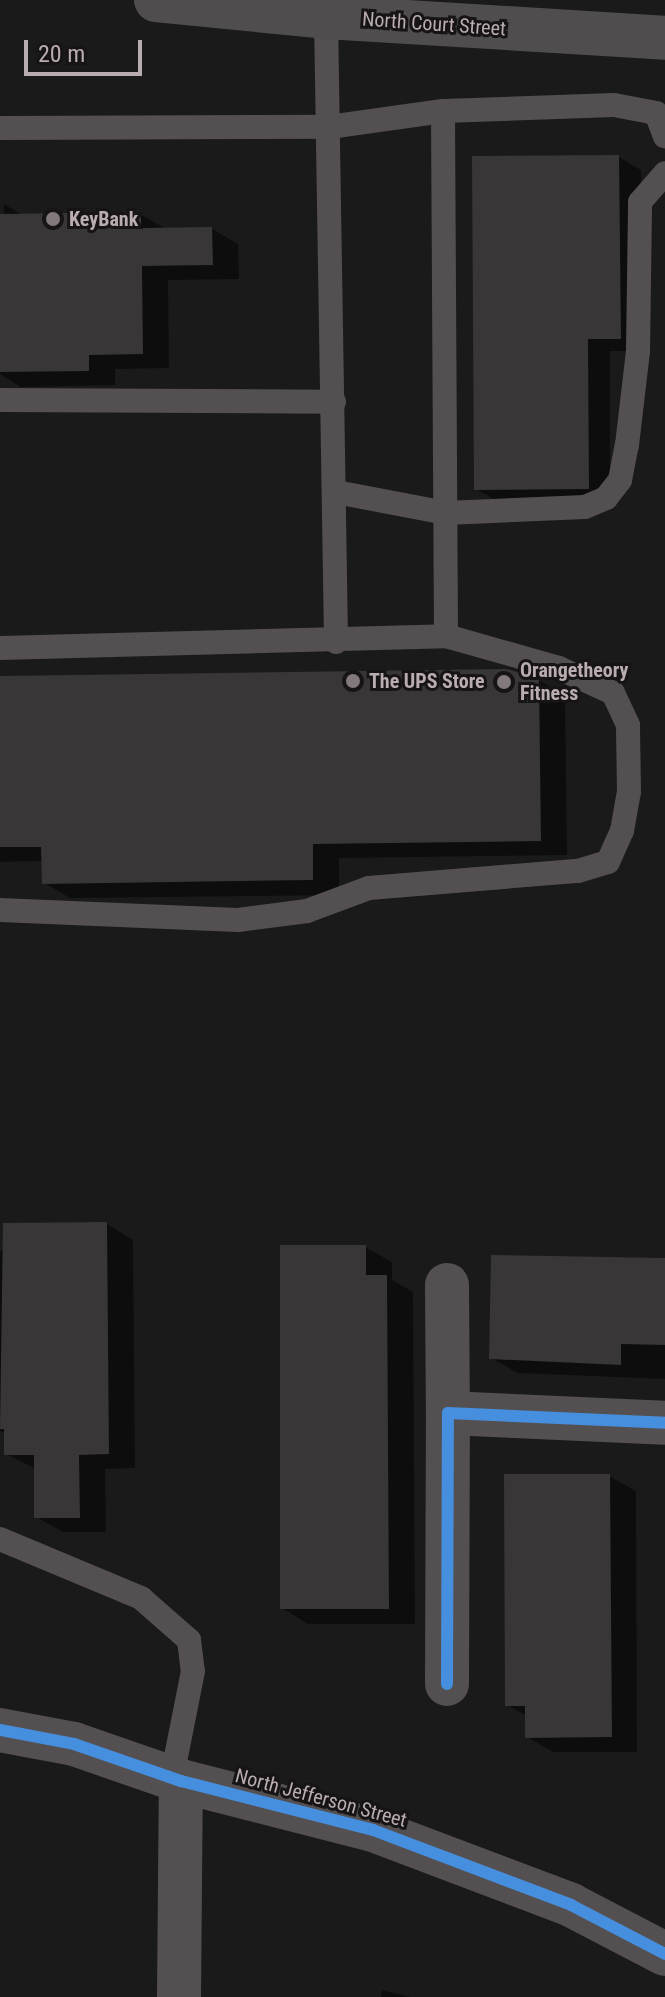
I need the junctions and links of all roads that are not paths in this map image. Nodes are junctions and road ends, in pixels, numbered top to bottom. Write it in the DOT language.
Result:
graph roads {
  1 [pos="156,0"];
  2 [pos="326,17"];
  3 [pos="665,38"];
  4 [pos="443,111"];
  5 [pos="329,127"];
  6 [pos="0,128"];
  7 [pos="665,136"];
  8 [pos="665,173"];
  9 [pos="0,400"];
  10 [pos="334,402"];
  11 [pos="336,492"];
  12 [pos="446,513"];
  13 [pos="446,636"];
  14 [pos="336,642"];
  15 [pos="0,648"];
  16 [pos="0,910"];
  17 [pos="447,1285"];
  18 [pos="448,1413"];
  19 [pos="665,1423"];
  20 [pos="0,1539"];
  21 [pos="447,1684"];
  22 [pos="0,1730"];
  23 [pos="176,1779"];
  24 [pos="665,1954"];
  25 [pos="179,1997"];
  1 -- 2 [label="main road, North Court Street"];
  2 -- 3 [label="main road, North Court Street"];
  2 -- 5 [label="lane"];
  4 -- 5 [label="lane"];
  4 -- 7 [label="lane"];
  4 -- 12 [label="lane"];
  5 -- 6 [label="lane"];
  5 -- 10 [label="lane"];
  8 -- 12 [label="lane"];
  9 -- 10 [label="lane"];
  10 -- 11 [label="lane"];
  11 -- 12 [label="lane"];
  11 -- 14 [label="lane"];
  12 -- 13 [label="lane"];
  13 -- 14 [label="lane"];
  13 -- 16 [label="lane"];
  14 -- 15 [label="lane"];
  17 -- 18 [label="street"];
  18 -- 19 [label="street"];
  18 -- 21 [label="street"];
  20 -- 23 [label="lane"];
  22 -- 23 [label="street, North Jefferson Street"];
  23 -- 24 [label="street, North Jefferson Street"];
  23 -- 25 [label="street"];
}
